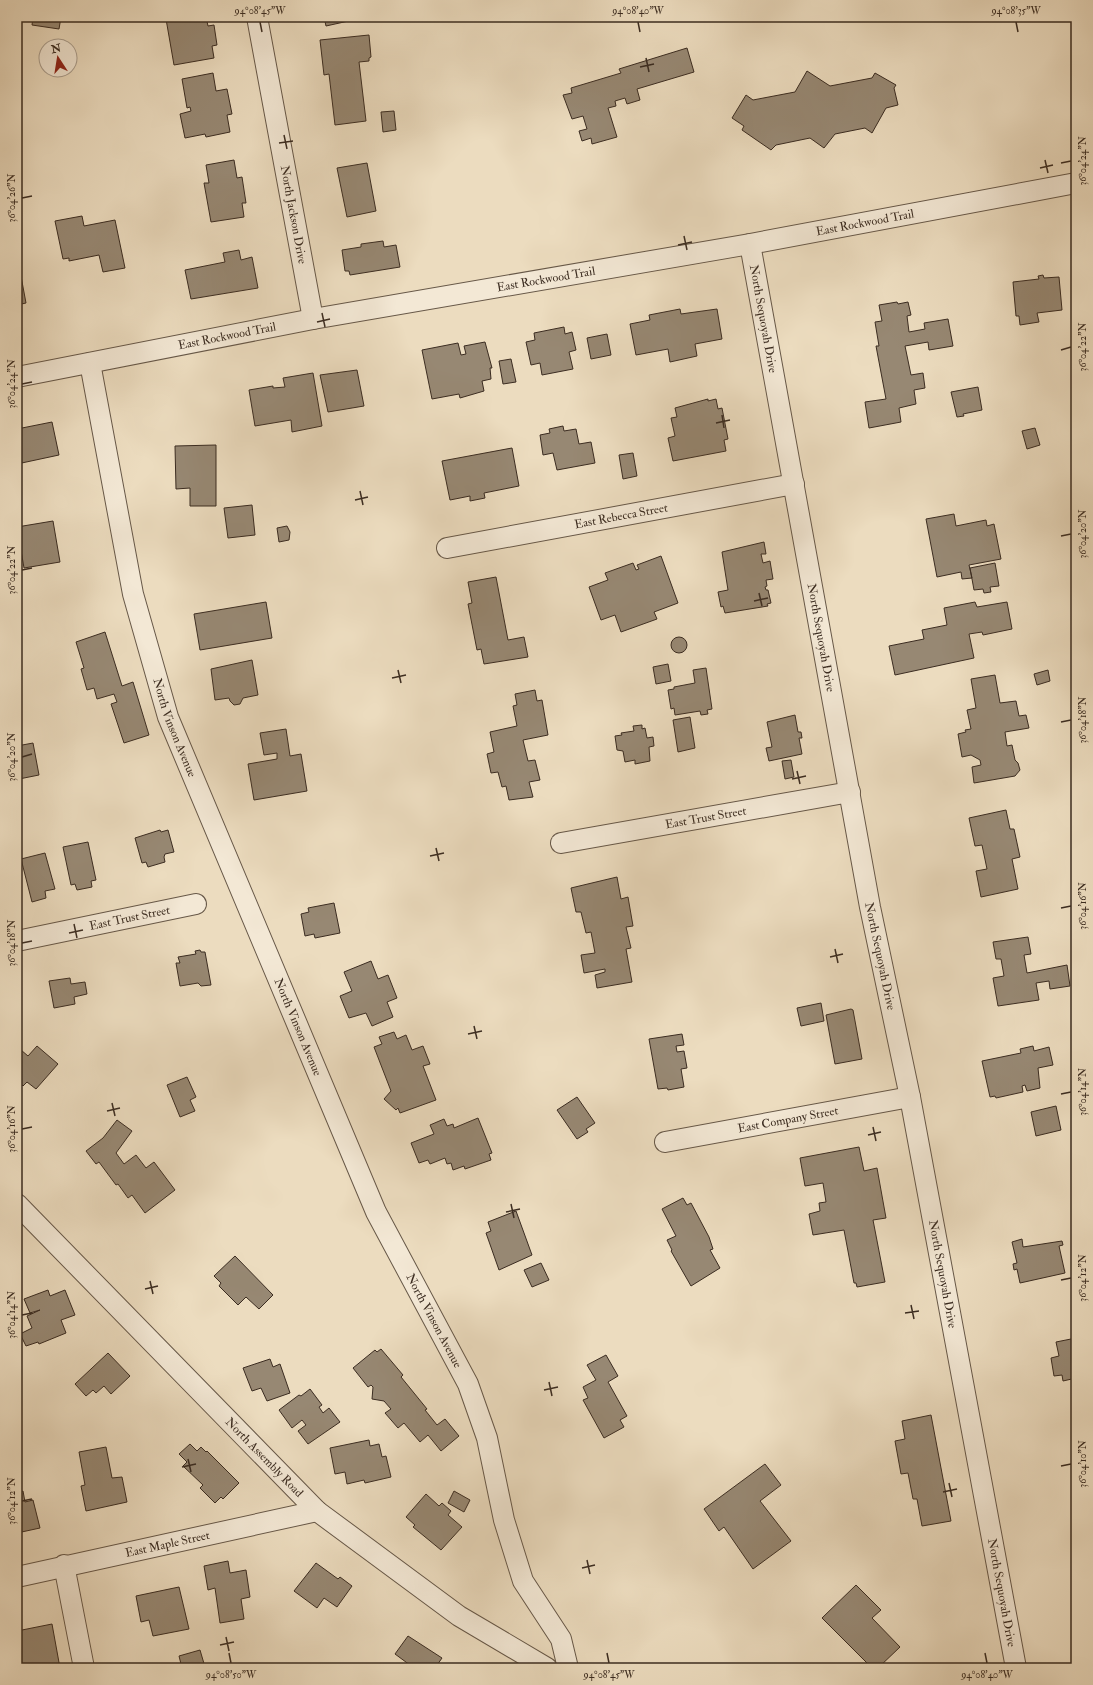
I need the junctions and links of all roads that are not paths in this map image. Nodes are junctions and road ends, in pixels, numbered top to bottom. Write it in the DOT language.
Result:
graph roads {
  1 [pos="257,17"];
  2 [pos="1076,183"];
  3 [pos="750,244"];
  4 [pos="313,319"];
  5 [pos="90,363"];
  6 [pos="17,377"];
  7 [pos="794,484"];
  8 [pos="447,548"];
  9 [pos="850,792"];
  10 [pos="561,844"];
  11 [pos="196,904"];
  12 [pos="17,941"];
  13 [pos="910,1097"];
  14 [pos="665,1142"];
  15 [pos="17,1204"];
  16 [pos="317,1511"];
  17 [pos="64,1565"];
  18 [pos="17,1577"];
  19 [pos="84,1668"];
  20 [pos="547,1668"];
  21 [pos="568,1668"];
  22 [pos="1016,1668"];
  1 -- 4 [label="street, North Jackson Drive"];
  2 -- 3 [label="street, East Rockwood Trail"];
  3 -- 4 [label="street, East Rockwood Trail"];
  3 -- 7 [label="street, North Sequoyah Drive"];
  4 -- 5 [label="street, East Rockwood Trail"];
  5 -- 6 [label="street, East Rockwood Trail"];
  5 -- 21 [label="street, North Vinson Avenue"];
  7 -- 8 [label="street, East Rebecca Street"];
  7 -- 9 [label="street, North Sequoyah Drive"];
  9 -- 10 [label="street, East Trust Street"];
  9 -- 13 [label="street, North Sequoyah Drive"];
  11 -- 12 [label="street, East Trust Street"];
  13 -- 14 [label="street, East Company Street"];
  13 -- 22 [label="street, North Sequoyah Drive"];
  15 -- 16 [label="street, North Assembly Road"];
  16 -- 17 [label="street, East Maple Street"];
  16 -- 20 [label="street, North Assembly Road"];
  17 -- 18 [label="street, East Maple Street"];
  17 -- 19 [label="street"];
}
